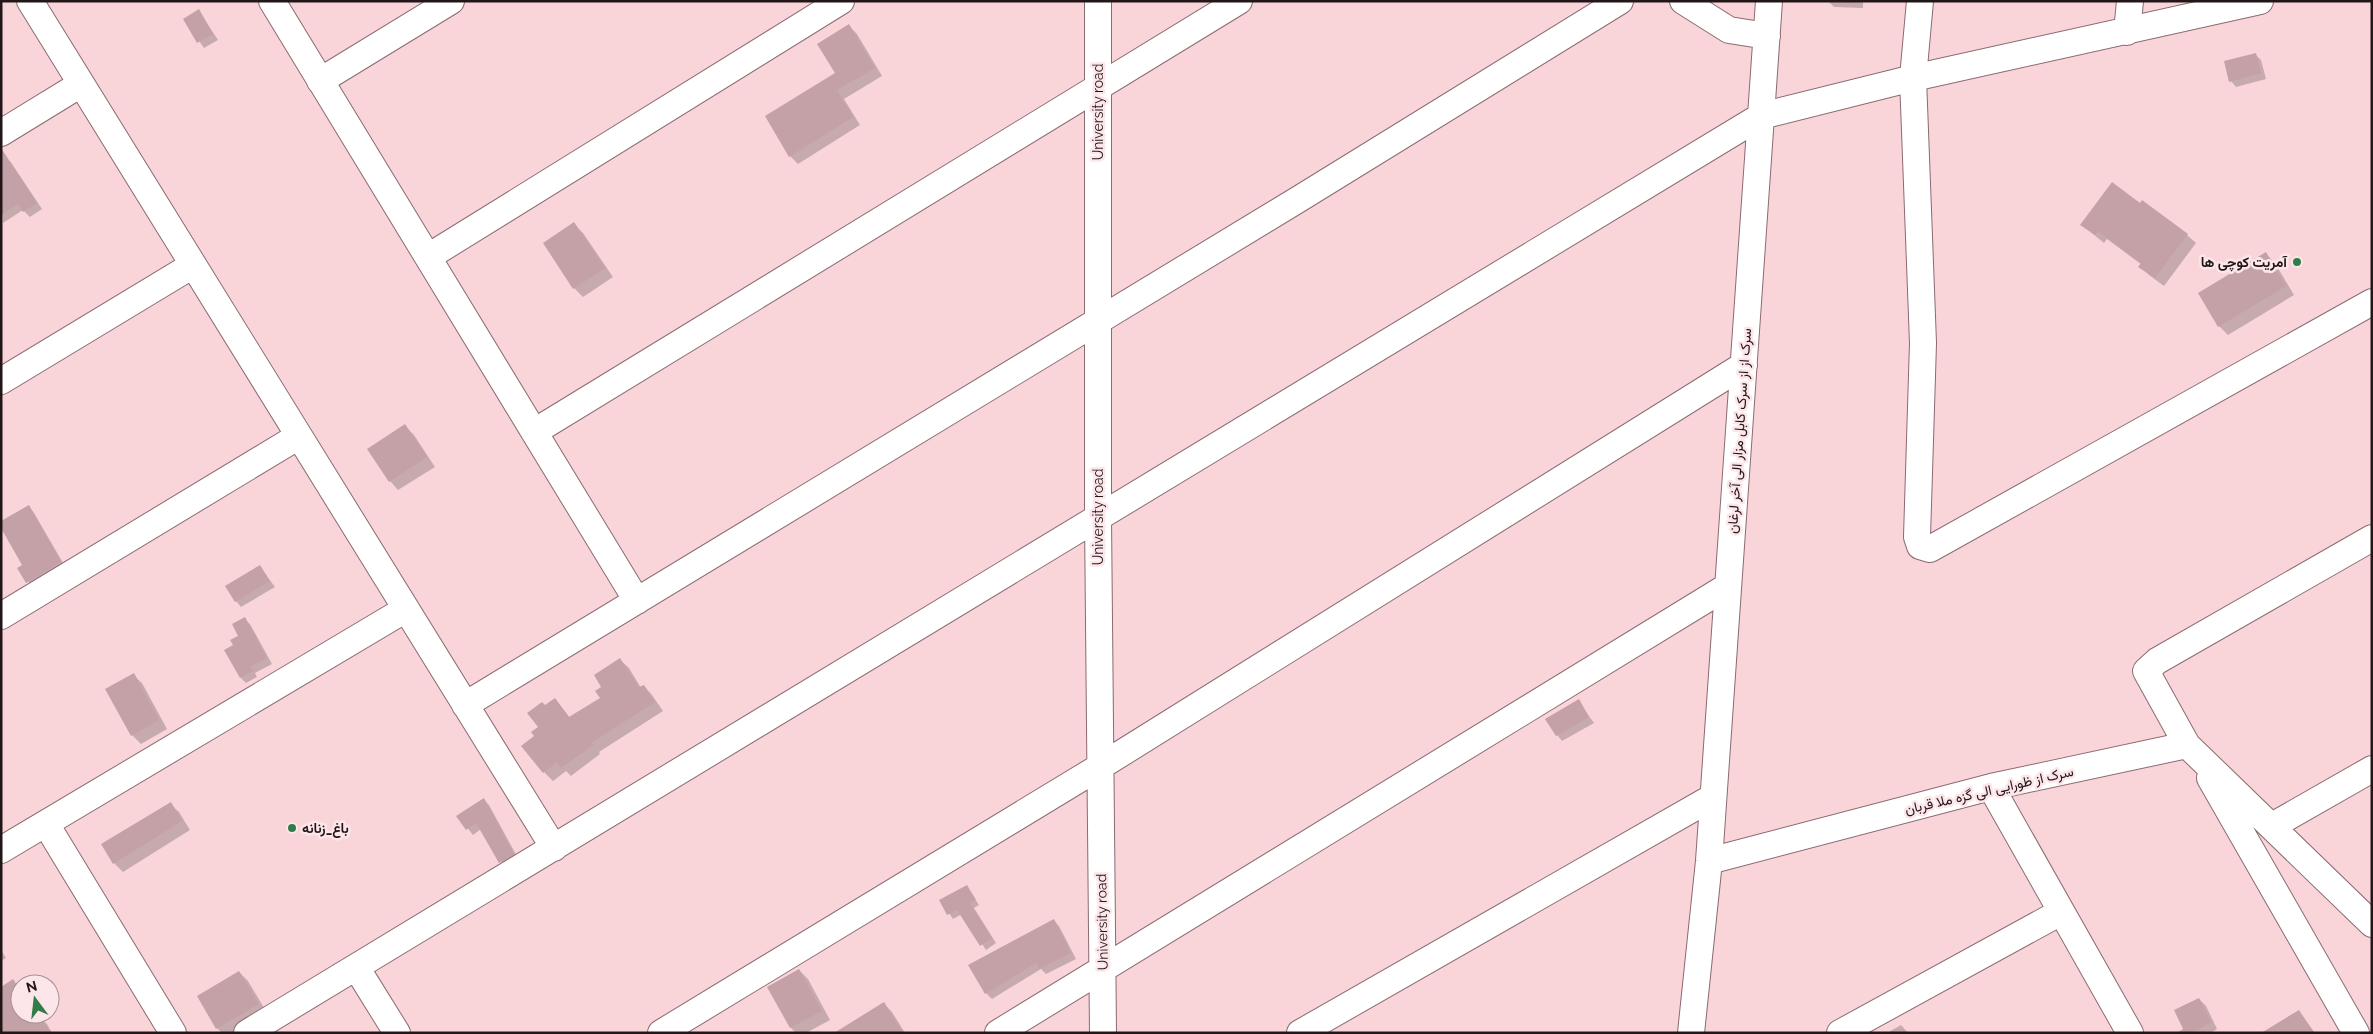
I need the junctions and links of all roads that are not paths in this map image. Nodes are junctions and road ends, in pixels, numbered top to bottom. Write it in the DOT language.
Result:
graph roads {
  1 [pos="30,1"];
  2 [pos="272,1"];
  3 [pos="451,1"];
  4 [pos="841,1"];
  5 [pos="1098,1"];
  6 [pos="1239,1"];
  7 [pos="1620,1"];
  8 [pos="1683,1"];
  9 [pos="1770,1"];
  10 [pos="1920,1"];
  11 [pos="2130,1"];
  12 [pos="2260,1"];
  13 [pos="2127,32"];
  14 [pos="1767,36"];
  15 [pos="1913,78"];
  16 [pos="320,80"];
  17 [pos="81,84"];
  18 [pos="1098,88"];
  19 [pos="1761,116"];
  20 [pos="1,133"];
  21 [pos="428,257"];
  22 [pos="193,264"];
  23 [pos="2372,302"];
  24 [pos="1098,321"];
  25 [pos="1744,365"];
  26 [pos="1,381"];
  27 [pos="534,432"];
  28 [pos="299,436"];
  29 [pos="1098,518"];
  30 [pos="2372,538"];
  31 [pos="1728,586"];
  32 [pos="637,601"];
  33 [pos="406,609"];
  34 [pos="1,616"];
  35 [pos="465,705"];
  36 [pos="2193,751"];
  37 [pos="1100,766"];
  38 [pos="2372,769"];
  39 [pos="1991,787"];
  40 [pos="1713,797"];
  41 [pos="46,824"];
  42 [pos="2272,826"];
  43 [pos="554,848"];
  44 [pos="1,850"];
  45 [pos="1709,861"];
  46 [pos="2061,912"];
  47 [pos="2372,924"];
  48 [pos="356,967"];
  49 [pos="1102,970"];
  50 [pos="173,1033"];
  51 [pos="247,1033"];
  52 [pos="397,1033"];
  53 [pos="661,1033"];
  54 [pos="998,1033"];
  55 [pos="1103,1033"];
  56 [pos="1300,1033"];
  57 [pos="1691,1033"];
  58 [pos="1840,1033"];
  59 [pos="2130,1033"];
  60 [pos="2356,1033"];
  1 -- 17 [label="street"];
  2 -- 16 [label="street"];
  3 -- 16 [label="street"];
  4 -- 21 [label="street"];
  5 -- 18 [label="street, University road"];
  6 -- 18 [label="street"];
  7 -- 24 [label="street"];
  8 -- 14 [label="street"];
  9 -- 14 [label="street, سرک از از سرک کابل مزار الی آخر لرغان"];
  10 -- 15 [label="street"];
  11 -- 13 [label="street"];
  12 -- 13 [label="street"];
  13 -- 15 [label="street"];
  14 -- 19 [label="street, سرک از از سرک کابل مزار الی آخر لرغان"];
  15 -- 19 [label="street"];
  15 -- 23 [label="street"];
  16 -- 21 [label="street"];
  17 -- 20 [label="street"];
  17 -- 22 [label="street"];
  18 -- 24 [label="street, University road"];
  18 -- 27 [label="street"];
  19 -- 25 [label="street, سرک از از سرک کابل مزار الی آخر لرغان"];
  19 -- 29 [label="street"];
  21 -- 27 [label="street"];
  22 -- 26 [label="street"];
  22 -- 28 [label="street"];
  24 -- 29 [label="street, University road"];
  24 -- 32 [label="street"];
  25 -- 31 [label="street, سرک از از سرک کابل مزار الی آخر لرغان"];
  25 -- 37 [label="street"];
  27 -- 32 [label="street"];
  28 -- 33 [label="street"];
  28 -- 34 [label="street"];
  29 -- 37 [label="street, University road"];
  29 -- 43 [label="street"];
  30 -- 36 [label="street"];
  31 -- 40 [label="street, سرک از از سرک کابل مزار الی آخر لرغان"];
  31 -- 49 [label="street"];
  32 -- 35 [label="street"];
  33 -- 35 [label="street"];
  33 -- 41 [label="street"];
  35 -- 43 [label="street"];
  36 -- 39 [label="street, سرک از ظورایی الی گزه ملا قربان"];
  36 -- 42 [label="street"];
  36 -- 60 [label="street"];
  37 -- 49 [label="street, University road"];
  37 -- 53 [label="street"];
  38 -- 42 [label="street"];
  39 -- 45 [label="street, سرک از ظورایی الی گزه ملا قربان"];
  39 -- 46 [label="street"];
  40 -- 45 [label="street, سرک از از سرک کابل مزار الی آخر لرغان"];
  40 -- 56 [label="street"];
  41 -- 44 [label="street"];
  41 -- 50 [label="street"];
  42 -- 47 [label="street"];
  43 -- 48 [label="street"];
  45 -- 57 [label="street"];
  46 -- 58 [label="street"];
  46 -- 59 [label="street"];
  48 -- 51 [label="street"];
  48 -- 52 [label="street"];
  49 -- 54 [label="street"];
  49 -- 55 [label="street, University road"];
}
